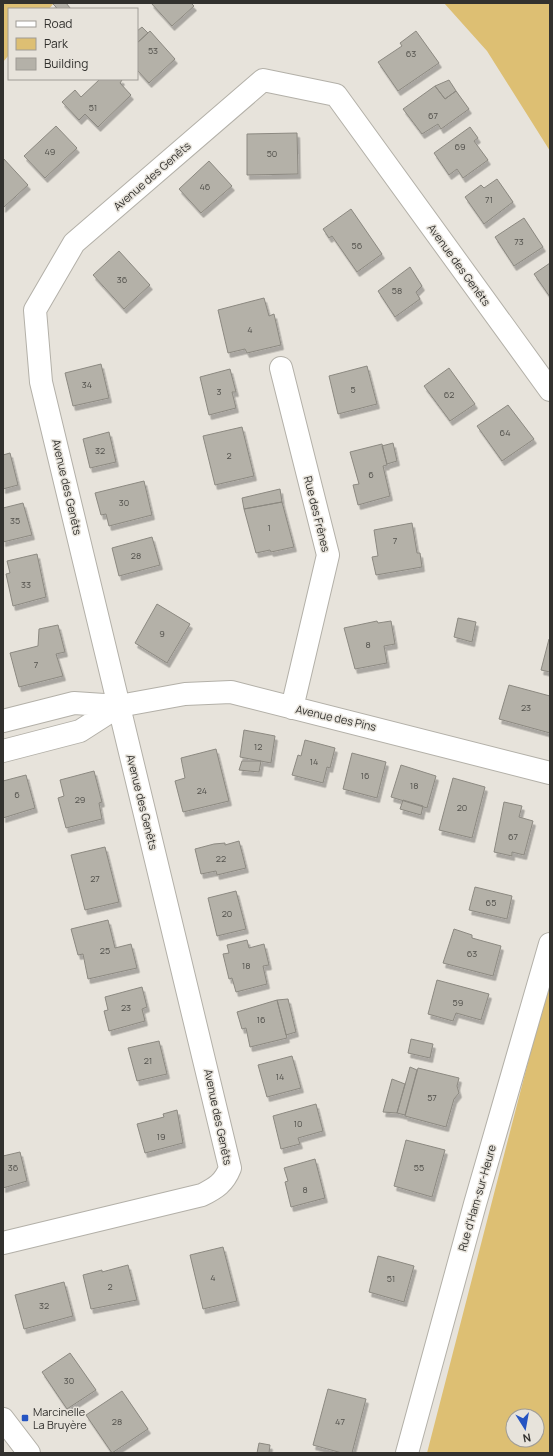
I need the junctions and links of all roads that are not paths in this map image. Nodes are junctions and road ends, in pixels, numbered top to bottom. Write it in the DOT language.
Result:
graph roads {
  1 [pos="281,368"];
  2 [pos="550,390"];
  3 [pos="119,706"];
  4 [pos="292,708"];
  5 [pos="3,721"];
  6 [pos="3,751"];
  7 [pos="550,772"];
  8 [pos="550,944"];
  9 [pos="3,1243"];
  10 [pos="3,1419"];
  11 [pos="29,1453"];
  12 [pos="407,1453"];
  1 -- 4 [label="street, Rue des Frênes"];
  2 -- 3 [label="street, Avenue des Genêts"];
  3 -- 4 [label="street, Avenue des Pins"];
  3 -- 5 [label="street, Avenue des Pins"];
  3 -- 6 [label="street, Avenue des Pins"];
  3 -- 9 [label="street, Avenue des Genêts"];
  4 -- 7 [label="street, Avenue des Pins"];
  8 -- 12 [label="street, Rue d'Ham-sur-Heure"];
  10 -- 11 [label="street"];
}
